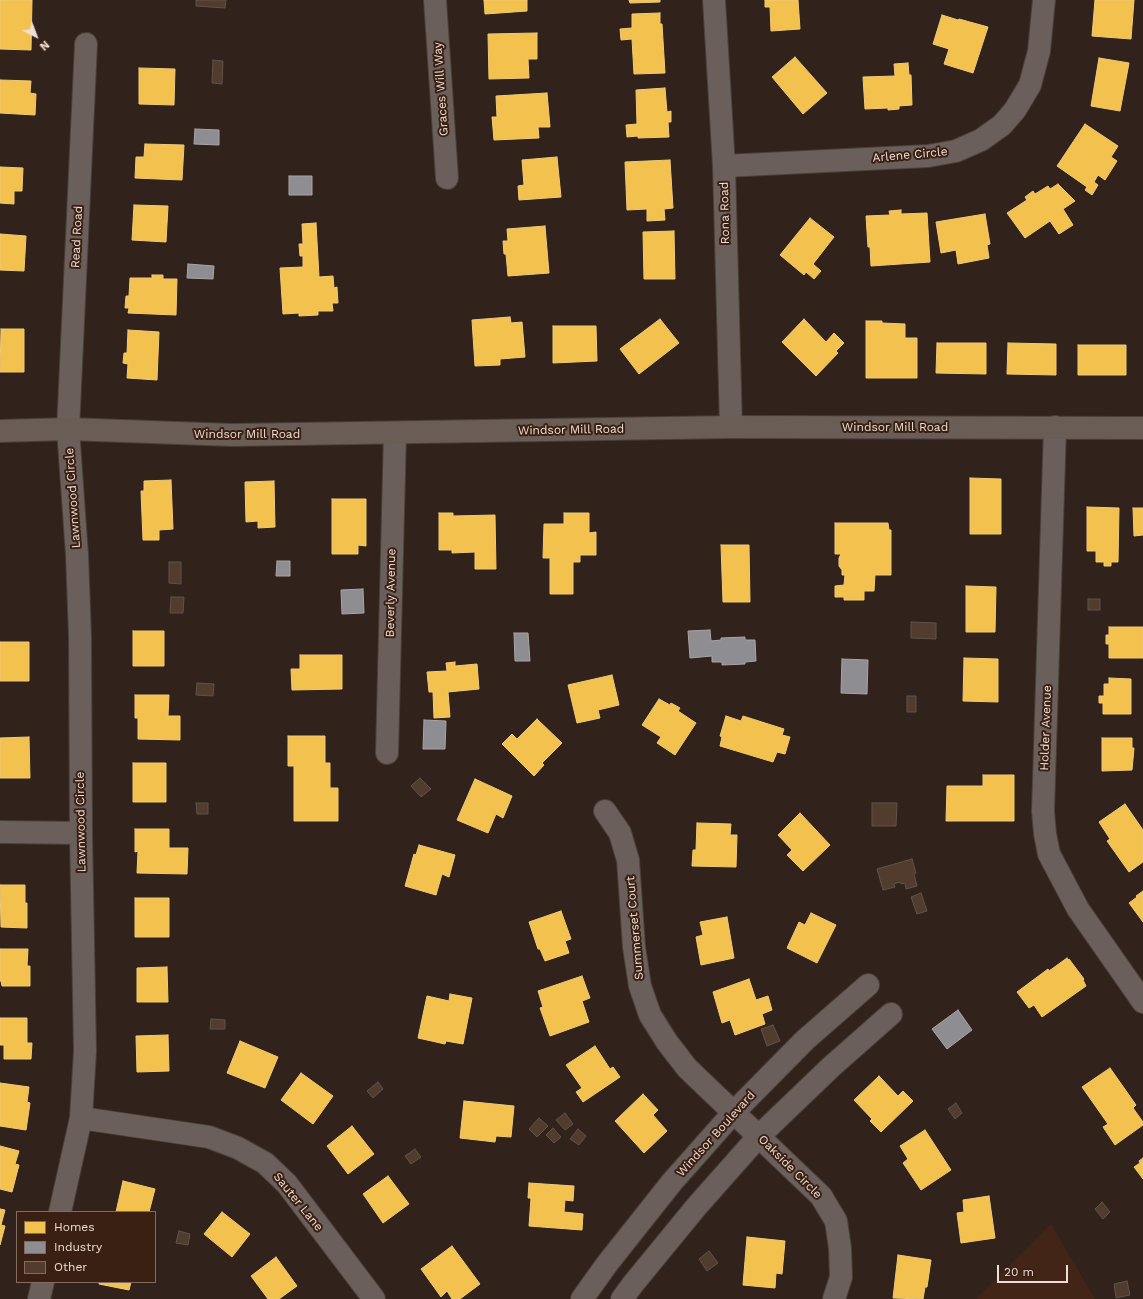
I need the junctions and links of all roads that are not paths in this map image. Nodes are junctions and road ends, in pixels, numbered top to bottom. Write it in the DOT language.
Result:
graph roads {
  1 [pos="435,0"];
  2 [pos="714,0"];
  3 [pos="1044,0"];
  4 [pos="86,44"];
  5 [pos="724,166"];
  6 [pos="447,178"];
  7 [pos="731,427"];
  8 [pos="1055,427"];
  9 [pos="1143,428"];
  10 [pos="68,430"];
  11 [pos="0,431"];
  12 [pos="395,433"];
  13 [pos="387,753"];
  14 [pos="606,811"];
  15 [pos="0,832"];
  16 [pos="81,833"];
  17 [pos="868,985"];
  18 [pos="1143,1002"];
  19 [pos="891,1014"];
  20 [pos="734,1112"];
  21 [pos="81,1118"];
  22 [pos="759,1136"];
  23 [pos="60,1211"];
  24 [pos="44,1283"];
  25 [pos="40,1299"];
  26 [pos="374,1299"];
  27 [pos="582,1299"];
  28 [pos="622,1299"];
  29 [pos="834,1299"];
  1 -- 6 [label="street, Graces Will Way"];
  2 -- 5 [label="street, Rona Road"];
  3 -- 5 [label="street, Arlene Circle"];
  4 -- 10 [label="street, Read Road"];
  5 -- 7 [label="street, Rona Road"];
  7 -- 8 [label="main road, Windsor Mill Road"];
  7 -- 12 [label="main road, Windsor Mill Road"];
  8 -- 9 [label="main road, Windsor Mill Road"];
  8 -- 18 [label="street, Holder Avenue"];
  10 -- 11 [label="main road, Windsor Mill Road"];
  10 -- 12 [label="main road, Windsor Mill Road"];
  10 -- 16 [label="street, Lawnwood Circle"];
  12 -- 13 [label="street, Beverly Avenue"];
  14 -- 20 [label="street, Summerset Court"];
  15 -- 16 [label="street"];
  16 -- 21 [label="street, Lawnwood Circle"];
  17 -- 20 [label="street, Windsor Boulevard"];
  19 -- 22 [label="street"];
  20 -- 22 [label="street, Oakside Circle"];
  20 -- 27 [label="street, Windsor Boulevard"];
  21 -- 23 [label="street, Lawnwood Circle"];
  21 -- 26 [label="street, Sauter Lane"];
  22 -- 28 [label="street"];
  22 -- 29 [label="street, Oakside Circle"];
  24 -- 25 [label="street"];
}
